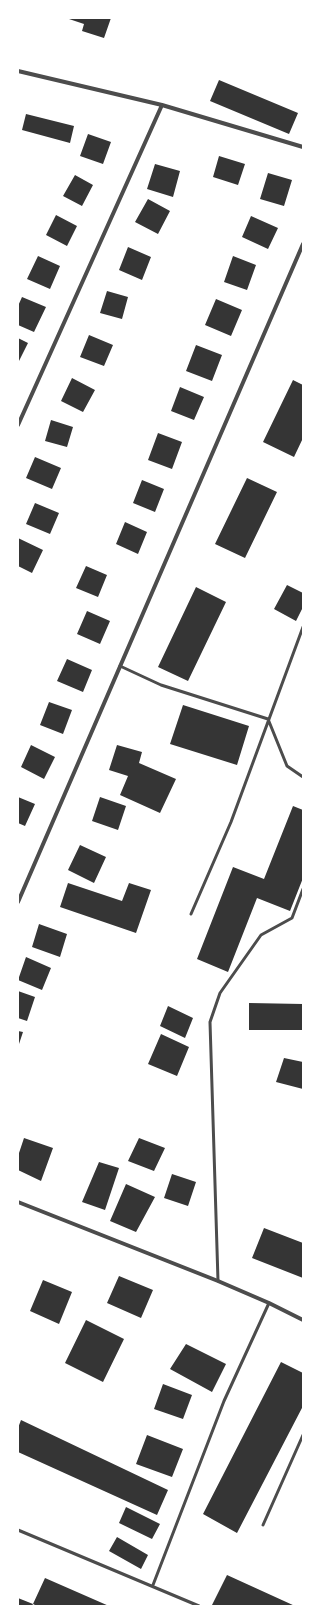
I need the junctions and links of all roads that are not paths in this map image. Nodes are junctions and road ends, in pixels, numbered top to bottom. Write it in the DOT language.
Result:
graph roads {
  1 [pos="18,70"];
  2 [pos="162,104"];
  3 [pos="303,147"];
  4 [pos="303,244"];
  5 [pos="18,425"];
  6 [pos="303,627"];
  7 [pos="120,666"];
  8 [pos="268,719"];
  9 [pos="303,777"];
  10 [pos="303,889"];
  11 [pos="18,902"];
  12 [pos="192,914"];
  13 [pos="18,1202"];
  14 [pos="218,1281"];
  15 [pos="269,1303"];
  16 [pos="303,1320"];
  17 [pos="303,1435"];
  18 [pos="263,1525"];
  19 [pos="18,1530"];
  20 [pos="152,1585"];
  21 [pos="199,1606"];
  1 -- 2 [label="street"];
  2 -- 3 [label="street"];
  2 -- 5 [label="street"];
  4 -- 7 [label="street"];
  6 -- 8 [label="lane"];
  7 -- 8 [label="lane"];
  7 -- 11 [label="street"];
  8 -- 9 [label="lane"];
  8 -- 12 [label="lane"];
  10 -- 14 [label="lane"];
  13 -- 14 [label="street"];
  14 -- 15 [label="street"];
  15 -- 16 [label="street"];
  15 -- 20 [label="lane"];
  17 -- 18 [label="lane"];
  19 -- 20 [label="lane"];
  20 -- 21 [label="lane"];
}
